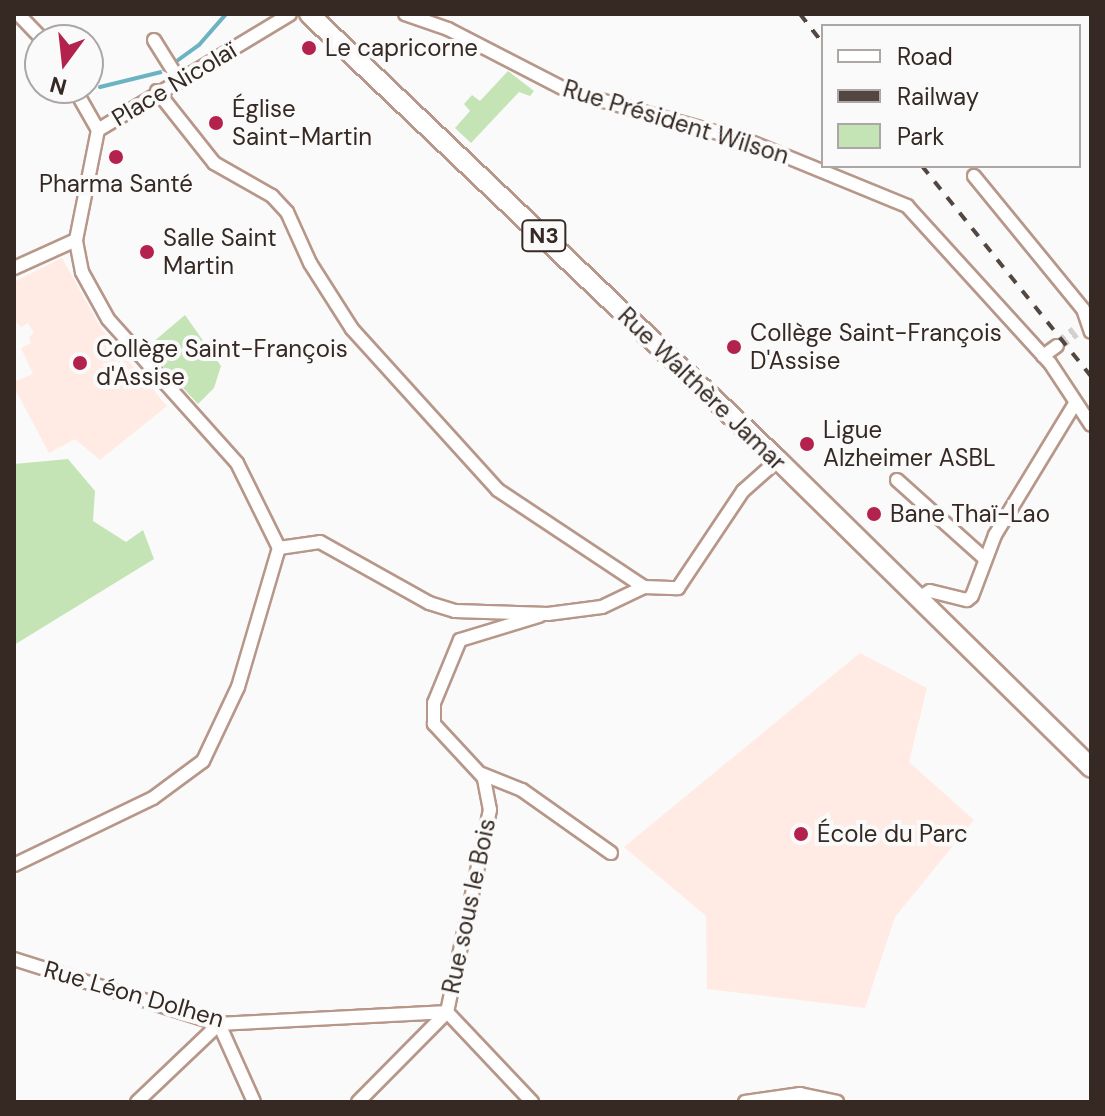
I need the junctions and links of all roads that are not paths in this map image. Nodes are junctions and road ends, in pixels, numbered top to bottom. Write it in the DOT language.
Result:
graph roads {
  1 [pos="290,14"];
  2 [pos="309,14"];
  3 [pos="405,14"];
  4 [pos="154,40"];
  5 [pos="179,80"];
  6 [pos="157,91"];
  7 [pos="83,104"];
  8 [pos="98,130"];
  9 [pos="974,176"];
  10 [pos="76,240"];
  11 [pos="14,268"];
  12 [pos="1083,329"];
  13 [pos="1057,346"];
  14 [pos="1043,356"];
  15 [pos="1074,405"];
  16 [pos="1091,425"];
  17 [pos="778,460"];
  18 [pos="897,480"];
  19 [pos="279,548"];
  20 [pos="984,558"];
  21 [pos="644,587"];
  22 [pos="917,599"];
  23 [pos="548,614"];
  24 [pos="1091,768"];
  25 [pos="482,774"];
  26 [pos="611,853"];
  27 [pos="14,865"];
  28 [pos="14,959"];
  29 [pos="447,1012"];
  30 [pos="219,1024"];
  31 [pos="137,1102"];
  32 [pos="254,1102"];
  33 [pos="358,1102"];
  34 [pos="532,1102"];
  35 [pos="745,1102"];
  36 [pos="837,1102"];
  1 -- 5 [label="street, Place Nicolaï"];
  2 -- 17 [label="main road, Rue Walthère Jamar / N3"];
  3 -- 14 [label="street, Rue Président Wilson"];
  4 -- 5 [label="street"];
  5 -- 6 [label="street, Place Nicolaï"];
  6 -- 8 [label="street, Place Nicolaï"];
  6 -- 21 [label="street"];
  7 -- 8 [label="street, Place Nicolaï"];
  8 -- 10 [label="street, Place Nicolaï"];
  9 -- 12 [label="street"];
  10 -- 11 [label="street"];
  10 -- 19 [label="street"];
  13 -- 14 [label="street"];
  14 -- 15 [label="street, Rue Président Wilson"];
  15 -- 16 [label="street, Rue Président Wilson"];
  15 -- 20 [label="street"];
  17 -- 21 [label="street"];
  17 -- 22 [label="main road, Rue Walthère Jamar / N3"];
  18 -- 20 [label="street"];
  19 -- 23 [label="street"];
  19 -- 27 [label="street"];
  20 -- 22 [label="street"];
  21 -- 23 [label="street"];
  22 -- 24 [label="main road, Rue Walthère Jamar / N3"];
  23 -- 25 [label="street"];
  25 -- 26 [label="street"];
  25 -- 29 [label="street, Rue sous le Bois"];
  28 -- 30 [label="street, Rue Léon Dolhen"];
  29 -- 30 [label="street, Rue Léon Dolhen"];
  29 -- 33 [label="street"];
  29 -- 34 [label="street, Rue sous le Bois"];
  30 -- 31 [label="street"];
  30 -- 32 [label="street"];
  35 -- 36 [label="street"];
}
